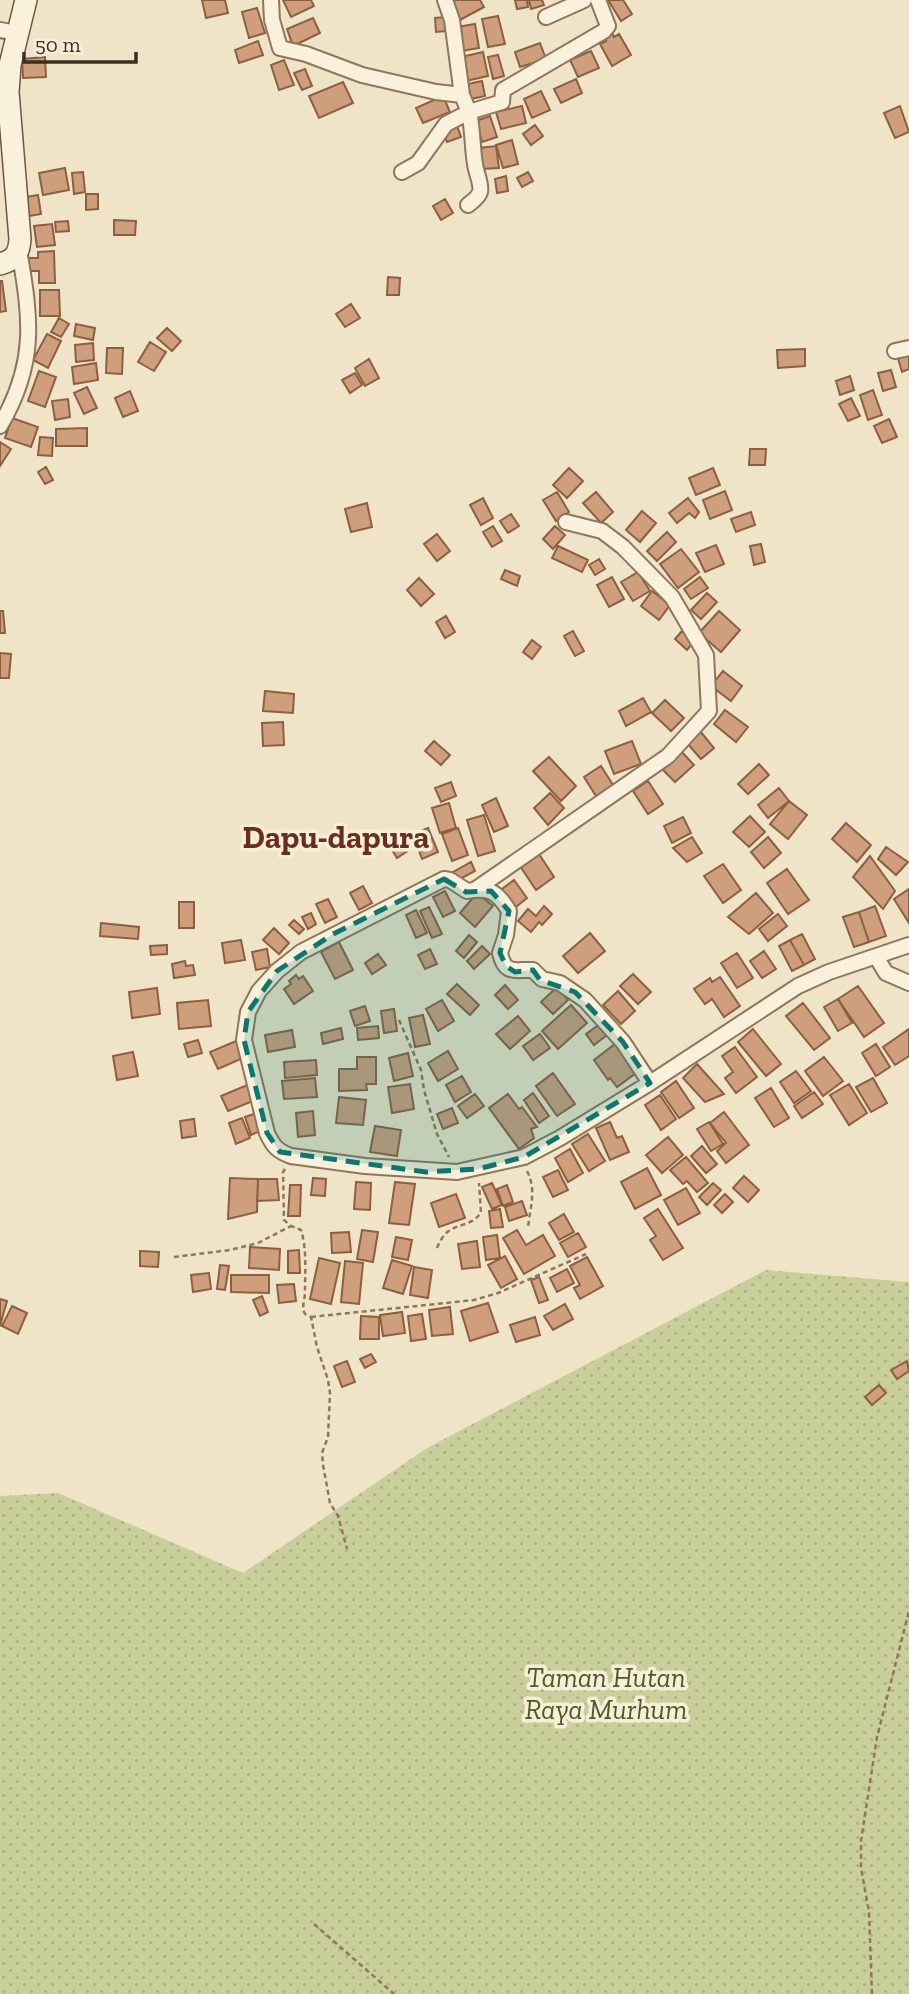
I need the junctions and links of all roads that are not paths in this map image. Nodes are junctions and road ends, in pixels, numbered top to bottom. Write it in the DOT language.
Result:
graph roads {
  1 [pos="26,0"];
  2 [pos="271,0"];
  3 [pos="445,0"];
  4 [pos="584,0"];
  5 [pos="598,0"];
  6 [pos="546,17"];
  7 [pos="8,32"];
  8 [pos="461,94"];
  9 [pos="469,112"];
  10 [pos="402,172"];
  11 [pos="468,205"];
  12 [pos="19,250"];
  13 [pos="0,264"];
  14 [pos="0,426"];
  15 [pos="566,522"];
  16 [pos="474,890"];
  17 [pos="909,945"];
  18 [pos="877,958"];
  19 [pos="909,983"];
  20 [pos="650,1083"];
  1 -- 7 [label="main road"];
  2 -- 8 [label="street"];
  3 -- 8 [label="street"];
  4 -- 6 [label="street"];
  5 -- 9 [label="street"];
  7 -- 12 [label="main road"];
  8 -- 9 [label="street"];
  9 -- 10 [label="street"];
  9 -- 11 [label="street"];
  12 -- 13 [label="main road"];
  12 -- 14 [label="street"];
  15 -- 16 [label="street"];
  16 -- 20 [label="street"];
  16 -- 20 [label="street"];
  17 -- 18 [label="street"];
  18 -- 19 [label="street"];
  18 -- 20 [label="street"];
}
